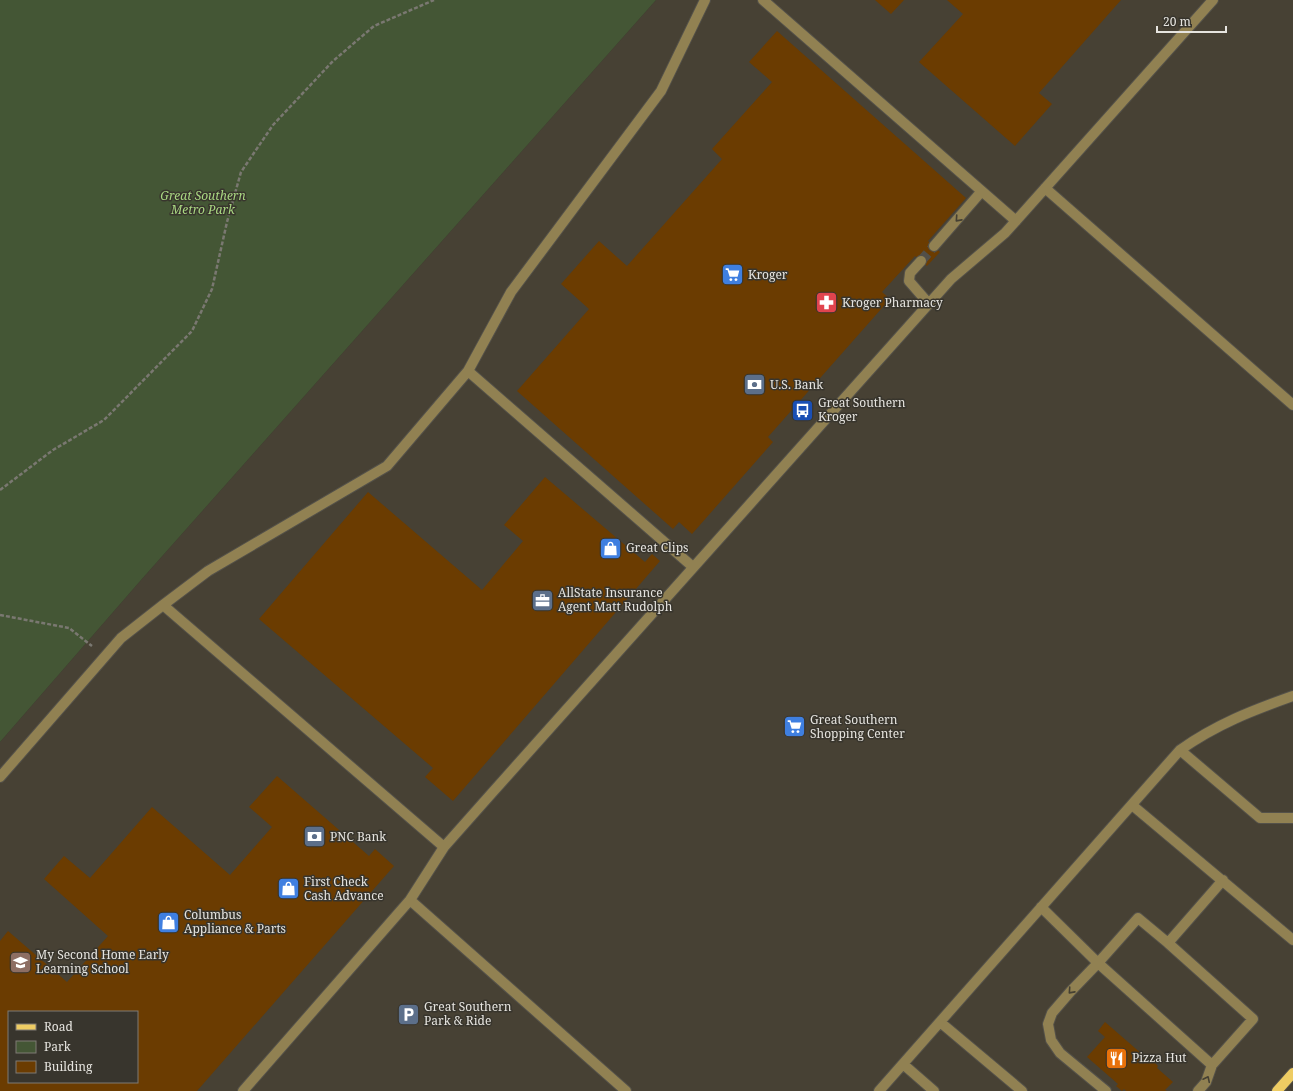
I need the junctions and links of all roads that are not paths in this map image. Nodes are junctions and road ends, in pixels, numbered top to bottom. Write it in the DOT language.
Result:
graph roads {
  1 [pos="705,0"];
  2 [pos="763,0"];
  3 [pos="1213,0"];
  4 [pos="1045,188"];
  5 [pos="981,192"];
  6 [pos="1016,221"];
  7 [pos="934,246"];
  8 [pos="921,261"];
  9 [pos="929,304"];
  10 [pos="468,371"];
  11 [pos="1293,405"];
  12 [pos="693,567"];
  13 [pos="163,605"];
  14 [pos="1293,696"];
  15 [pos="1180,750"];
  16 [pos="0,777"];
  17 [pos="1132,805"];
  18 [pos="1293,818"];
  19 [pos="444,847"];
  20 [pos="1223,880"];
  21 [pos="410,900"];
  22 [pos="1041,908"];
  23 [pos="1293,940"];
  24 [pos="1168,943"];
  25 [pos="1098,964"];
  26 [pos="940,1022"];
  27 [pos="903,1064"];
  28 [pos="1212,1065"];
  29 [pos="1293,1073"];
  30 [pos="243,1091"];
  31 [pos="626,1091"];
  32 [pos="879,1091"];
  33 [pos="934,1091"];
  34 [pos="1022,1091"];
  35 [pos="1106,1091"];
  36 [pos="1198,1091"];
  37 [pos="1277,1091"];
  1 -- 10 [label="lane"];
  2 -- 5 [label="lane"];
  3 -- 4 [label="lane"];
  4 -- 6 [label="lane"];
  4 -- 11 [label="lane"];
  5 -- 6 [label="lane"];
  5 -- 7 [label="lane, one-way"];
  6 -- 9 [label="lane"];
  8 -- 9 [label="lane"];
  9 -- 12 [label="lane"];
  10 -- 12 [label="lane"];
  10 -- 13 [label="lane"];
  12 -- 19 [label="lane"];
  13 -- 16 [label="lane"];
  13 -- 19 [label="lane"];
  14 -- 15 [label="lane"];
  15 -- 17 [label="lane"];
  15 -- 18 [label="lane"];
  17 -- 20 [label="lane"];
  17 -- 22 [label="lane"];
  19 -- 21 [label="lane"];
  20 -- 23 [label="lane"];
  20 -- 24 [label="lane"];
  21 -- 30 [label="lane"];
  21 -- 31 [label="lane"];
  22 -- 25 [label="lane"];
  22 -- 26 [label="lane"];
  24 -- 25 [label="lane"];
  24 -- 28 [label="lane"];
  25 -- 28 [label="lane"];
  25 -- 35 [label="lane, one-way"];
  26 -- 27 [label="lane"];
  26 -- 34 [label="lane"];
  27 -- 32 [label="lane"];
  27 -- 33 [label="lane"];
  36 -- 28 [label="lane, one-way"];
  29 -- 37 [label="main road"];
}
